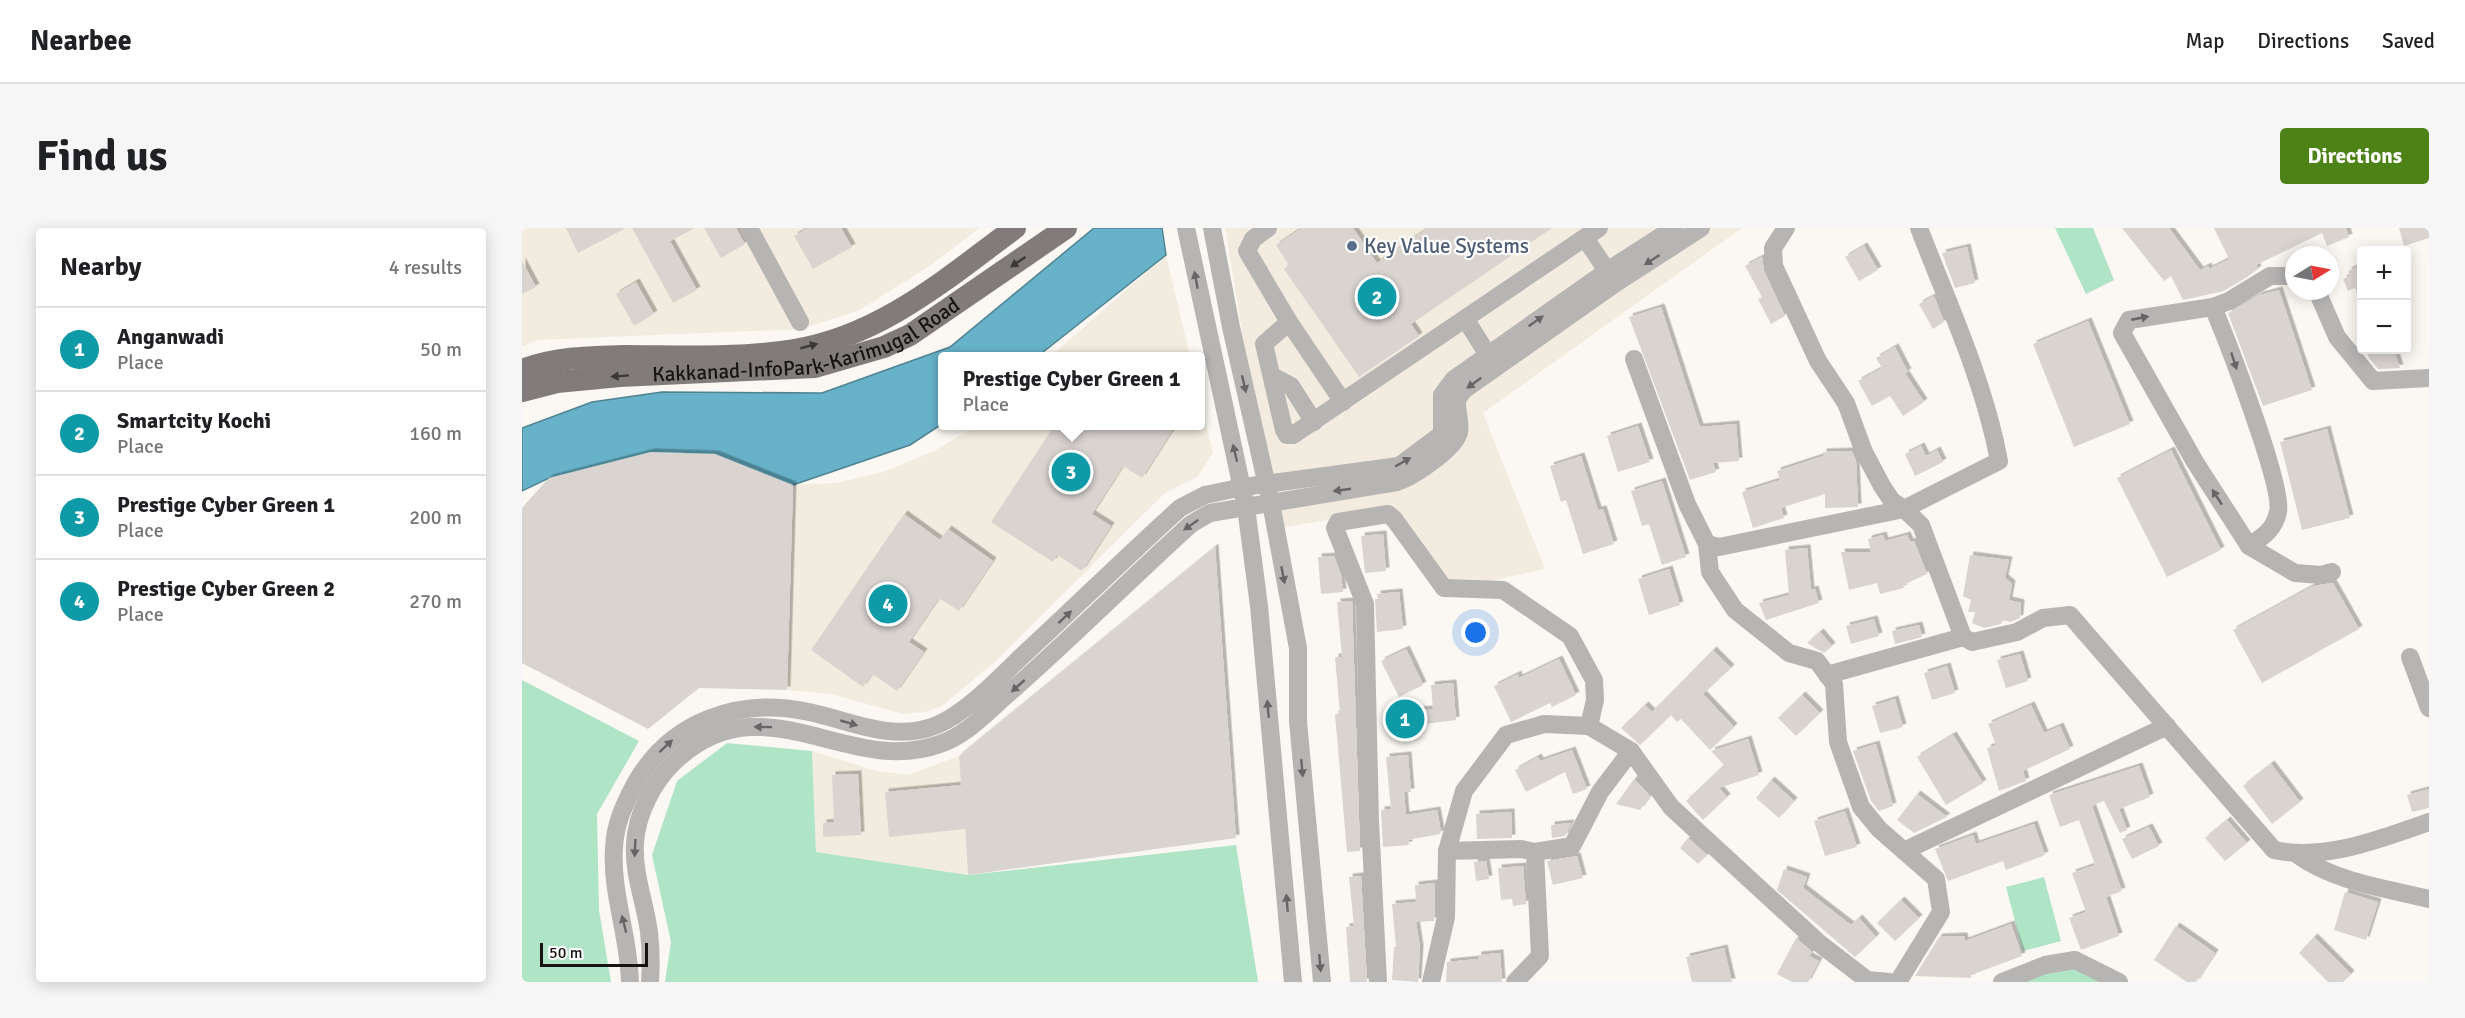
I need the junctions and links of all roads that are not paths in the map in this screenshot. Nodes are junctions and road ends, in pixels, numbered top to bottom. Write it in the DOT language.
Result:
graph roads {
  1 [pos="748,228"];
  2 [pos="1016,228"];
  3 [pos="1066,228"];
  4 [pos="1186,228"];
  5 [pos="1212,228"];
  6 [pos="1268,228"];
  7 [pos="1674,228"];
  8 [pos="1701,228"];
  9 [pos="1786,228"];
  10 [pos="1919,228"];
  11 [pos="1592,233"];
  12 [pos="2285,276"];
  13 [pos="1612,277"];
  14 [pos="2321,300"];
  15 [pos="2212,307"];
  16 [pos="1466,320"];
  17 [pos="800,322"];
  18 [pos="1289,322"];
  19 [pos="1634,359"];
  20 [pos="1492,361"];
  21 [pos="522,370"];
  22 [pos="1272,376"];
  23 [pos="2429,378"];
  24 [pos="522,391"];
  25 [pos="1343,402"];
  26 [pos="1314,422"];
  27 [pos="1266,483"];
  28 [pos="1243,487"];
  29 [pos="1271,503"];
  30 [pos="1246,507"];
  31 [pos="1904,509"];
  32 [pos="1707,544"];
  33 [pos="2249,546"];
  34 [pos="2332,572"];
  35 [pos="1963,637"];
  36 [pos="1035,644"];
  37 [pos="1049,657"];
  38 [pos="2410,657"];
  39 [pos="1827,675"];
  40 [pos="2429,708"];
  41 [pos="823,716"];
  42 [pos="1589,726"];
  43 [pos="2167,726"];
  44 [pos="817,736"];
  45 [pos="1630,752"];
  46 [pos="619,818"];
  47 [pos="2429,822"];
  48 [pos="638,823"];
  49 [pos="1447,851"];
  50 [pos="1904,851"];
  51 [pos="1535,852"];
  52 [pos="2299,856"];
  53 [pos="2429,899"];
  54 [pos="630,982"];
  55 [pos="650,982"];
  56 [pos="1293,982"];
  57 [pos="1322,982"];
  58 [pos="1378,982"];
  59 [pos="1431,982"];
  60 [pos="1515,982"];
  61 [pos="1890,982"];
  62 [pos="1898,982"];
  63 [pos="2002,982"];
  64 [pos="2119,982"];
  1 -- 17 [label="street"];
  21 -- 2 [label="main road, Kakkanad-InfoPark-Karimugal Road, one-way"];
  3 -- 24 [label="main road, Kakkanad-InfoPark-Karimugal Road, one-way"];
  28 -- 4 [label="street, one-way"];
  5 -- 27 [label="street, one-way"];
  6 -- 18 [label="street"];
  7 -- 13 [label="street"];
  8 -- 13 [label="street, one-way"];
  9 -- 31 [label="street"];
  10 -- 31 [label="street"];
  11 -- 13 [label="street"];
  11 -- 16 [label="street"];
  12 -- 15 [label="street"];
  13 -- 20 [label="street"];
  14 -- 23 [label="street"];
  15 -- 33 [label="street, one-way"];
  33 -- 15 [label="street, one-way"];
  16 -- 20 [label="street"];
  16 -- 25 [label="street"];
  18 -- 22 [label="street"];
  18 -- 25 [label="street"];
  19 -- 32 [label="street"];
  27 -- 20 [label="street, one-way"];
  20 -- 29 [label="street, one-way"];
  22 -- 26 [label="street"];
  22 -- 26 [label="street"];
  25 -- 26 [label="street"];
  27 -- 28 [label="street"];
  27 -- 29 [label="street"];
  28 -- 30 [label="street"];
  36 -- 28 [label="street, one-way"];
  29 -- 30 [label="street"];
  29 -- 57 [label="street, one-way"];
  30 -- 37 [label="street, one-way"];
  56 -- 30 [label="street, one-way"];
  31 -- 32 [label="street"];
  31 -- 35 [label="street"];
  32 -- 39 [label="street"];
  33 -- 34 [label="street"];
  35 -- 39 [label="street"];
  35 -- 43 [label="street"];
  36 -- 37 [label="street"];
  41 -- 36 [label="street, one-way"];
  37 -- 44 [label="street, one-way"];
  38 -- 40 [label="street"];
  39 -- 50 [label="street"];
  41 -- 44 [label="street"];
  46 -- 41 [label="street, one-way"];
  42 -- 45 [label="street"];
  42 -- 49 [label="street"];
  42 -- 58 [label="street"];
  43 -- 50 [label="street"];
  43 -- 52 [label="street"];
  44 -- 48 [label="street, one-way"];
  45 -- 51 [label="street"];
  45 -- 61 [label="street"];
  46 -- 48 [label="street"];
  54 -- 46 [label="street, one-way"];
  47 -- 52 [label="street"];
  48 -- 55 [label="street, one-way"];
  49 -- 51 [label="street"];
  49 -- 59 [label="street"];
  50 -- 62 [label="street"];
  51 -- 60 [label="street"];
  52 -- 53 [label="street"];
  63 -- 64 [label="street"];
}
